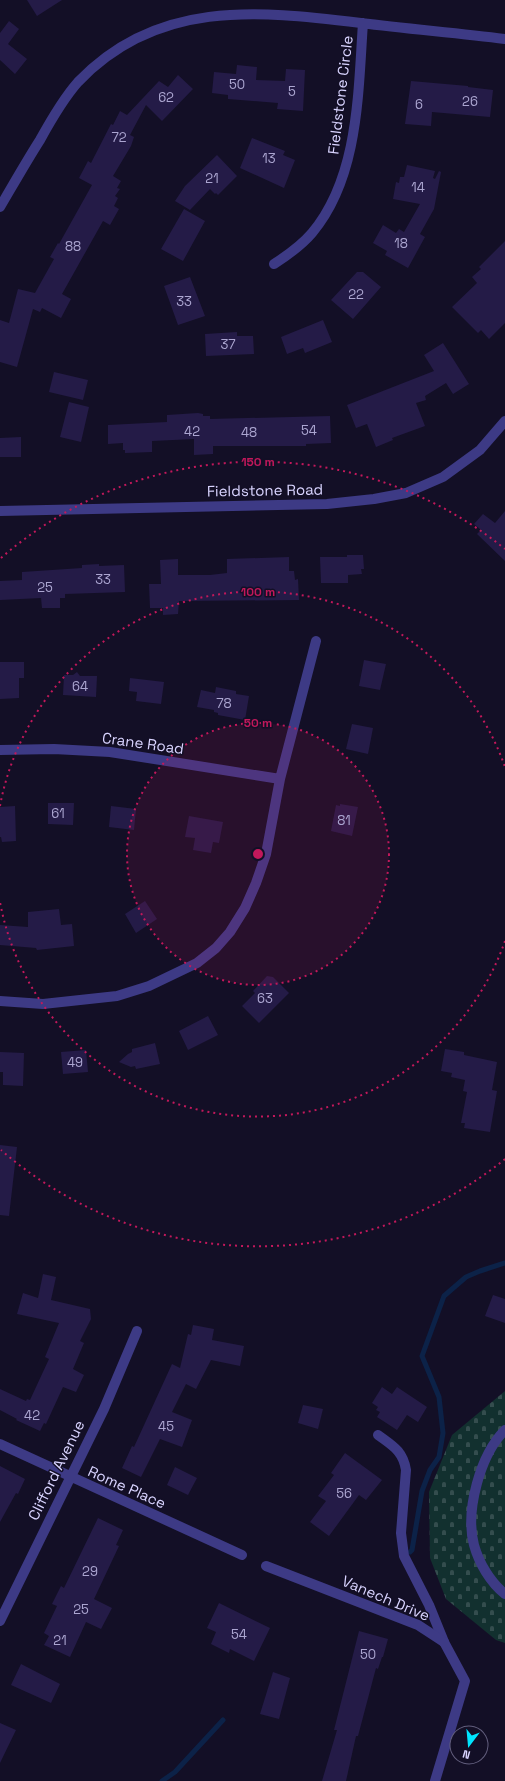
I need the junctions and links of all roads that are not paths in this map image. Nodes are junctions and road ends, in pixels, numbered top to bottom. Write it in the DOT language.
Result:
graph roads {
  1 [pos="363,23"];
  2 [pos="505,38"];
  3 [pos="0,207"];
  4 [pos="274,264"];
  5 [pos="505,421"];
  6 [pos="0,511"];
  7 [pos="316,641"];
  8 [pos="0,750"];
  9 [pos="280,779"];
  10 [pos="0,1001"];
  11 [pos="137,1331"];
  12 [pos="505,1430"];
  13 [pos="378,1435"];
  14 [pos="0,1444"];
  15 [pos="69,1477"];
  16 [pos="242,1555"];
  17 [pos="266,1566"];
  18 [pos="505,1594"];
  19 [pos="0,1621"];
  20 [pos="444,1642"];
  21 [pos="436,1781"];
  1 -- 2 [label="street"];
  1 -- 3 [label="street"];
  1 -- 4 [label="street, Fieldstone Circle"];
  5 -- 6 [label="street, Fieldstone Road"];
  7 -- 9 [label="street"];
  8 -- 9 [label="street, Crane Road"];
  9 -- 10 [label="street"];
  11 -- 15 [label="street, Clifford Avenue"];
  12 -- 18 [label="street"];
  13 -- 20 [label="street"];
  14 -- 15 [label="street, Rome Place"];
  15 -- 16 [label="street, Rome Place"];
  15 -- 19 [label="street, Clifford Avenue"];
  17 -- 20 [label="street, Vanech Drive"];
  20 -- 21 [label="street, Vanech Drive"];
}
